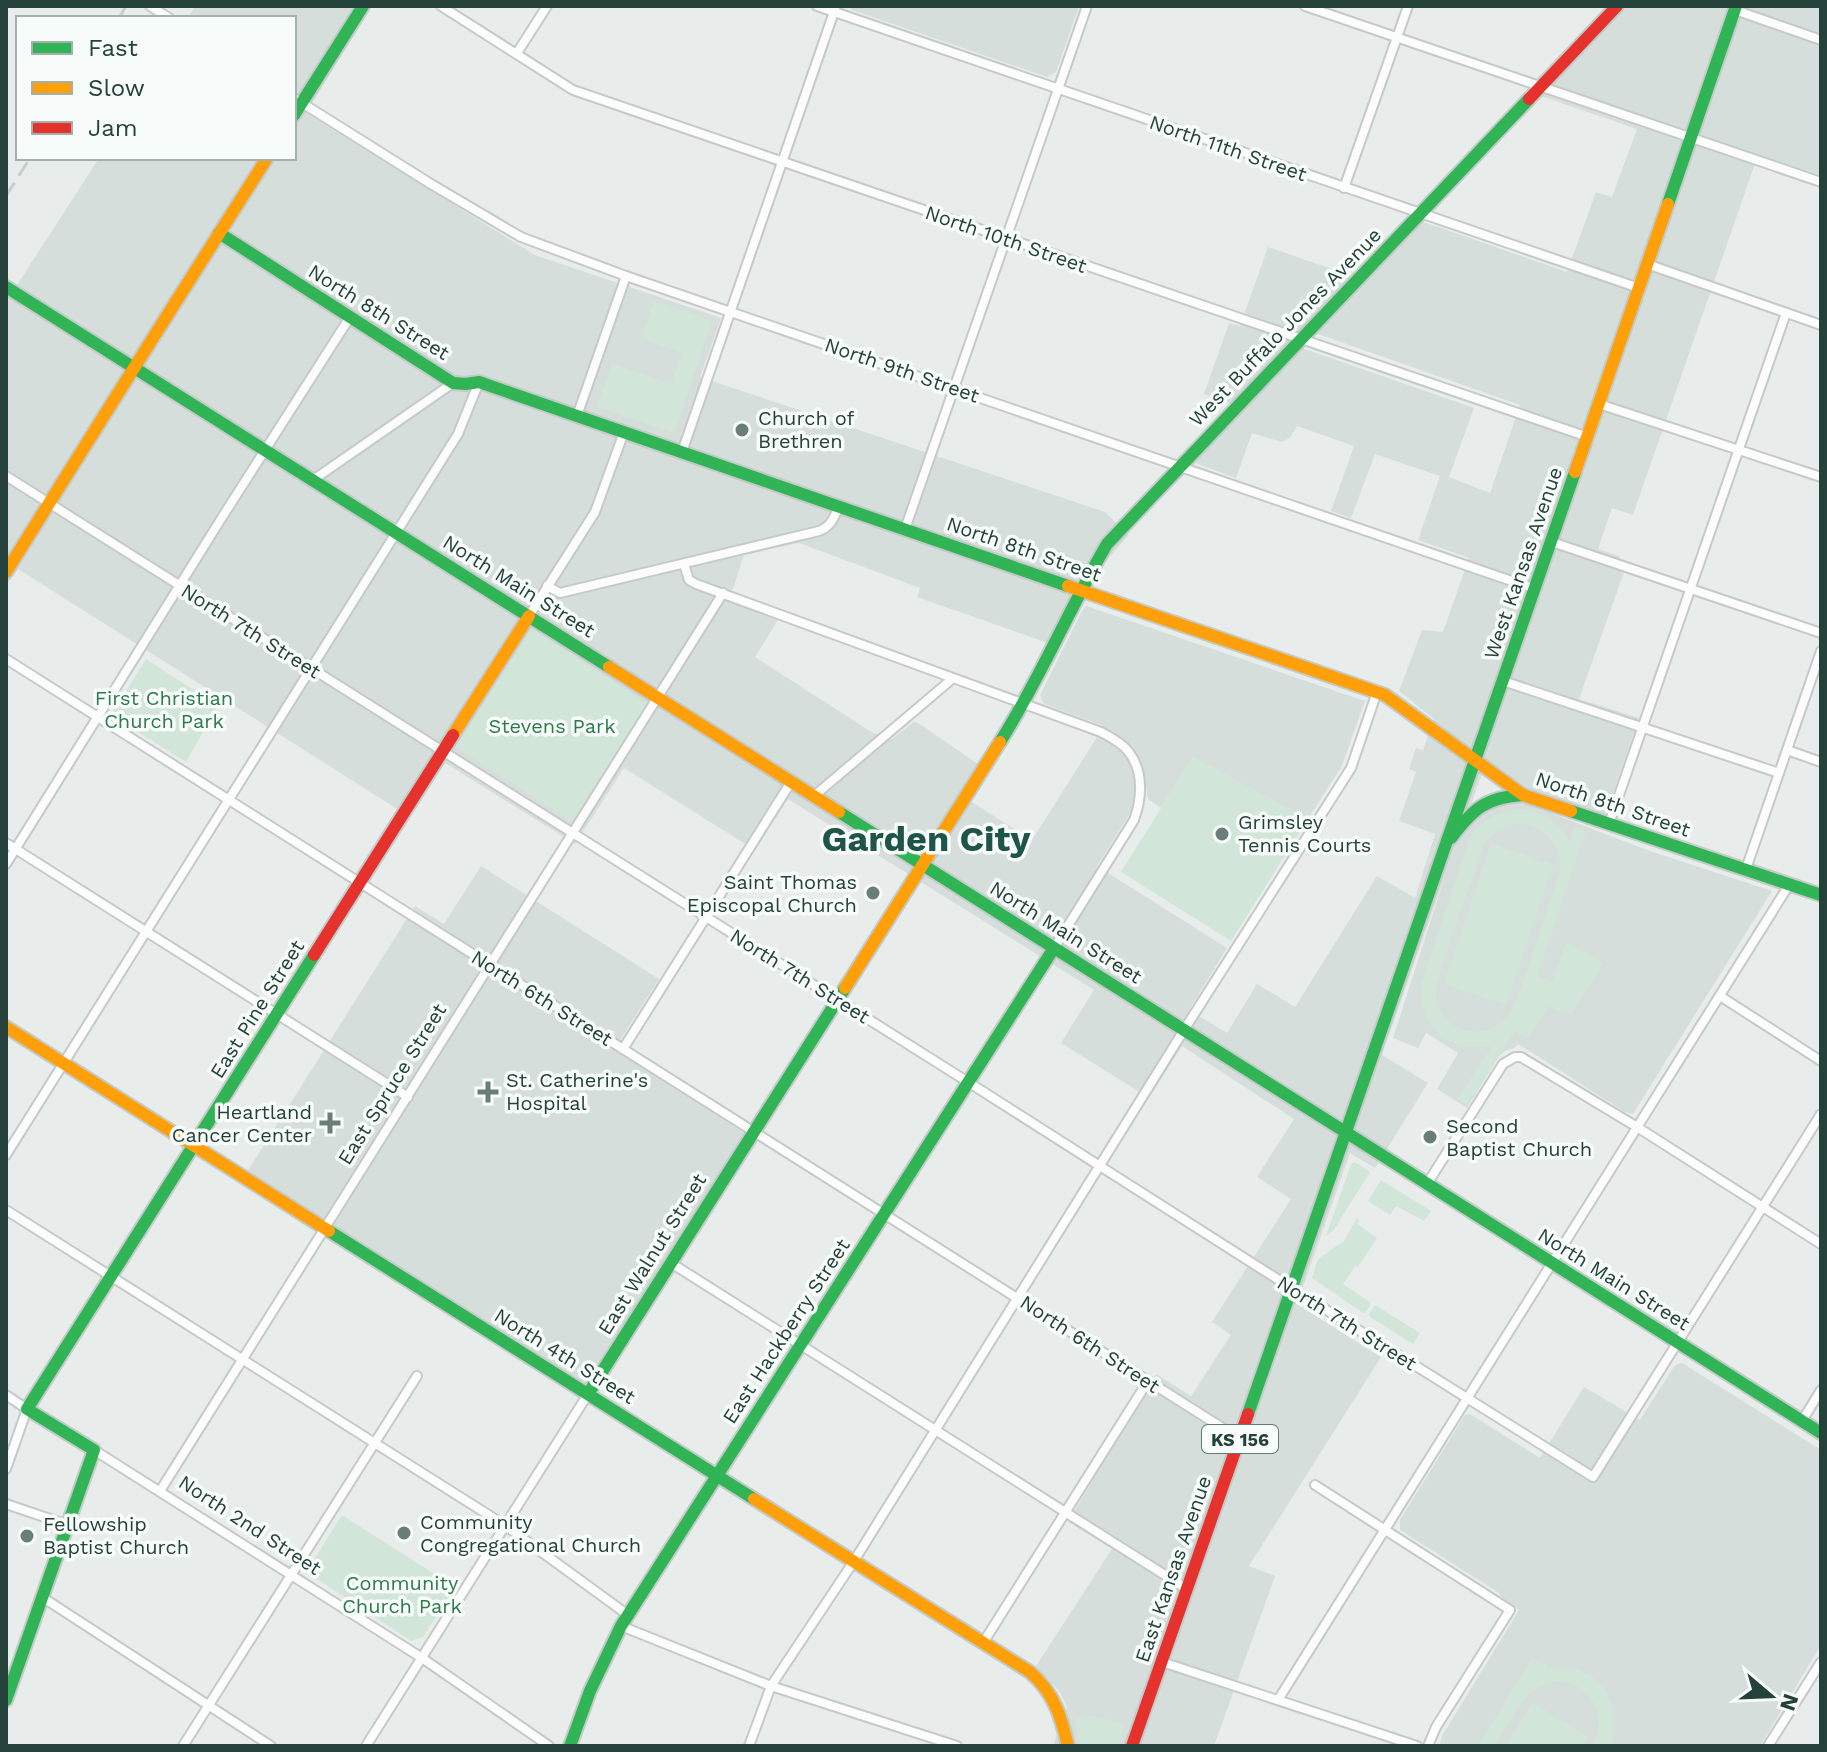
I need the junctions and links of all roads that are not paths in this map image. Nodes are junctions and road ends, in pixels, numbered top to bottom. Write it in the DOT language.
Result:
graph roads {
  1 [pos="363,6"];
  2 [pos="441,6"];
  3 [pos="547,6"];
  4 [pos="817,6"];
  5 [pos="1087,6"];
  6 [pos="1305,6"];
  7 [pos="1408,6"];
  8 [pos="1617,6"];
  9 [pos="1736,8"];
  10 [pos="835,9"];
  11 [pos="1397,38"];
  12 [pos="1821,40"];
  13 [pos="517,53"];
  14 [pos="1541,86"];
  15 [pos="1058,89"];
  16 [pos="298,100"];
  17 [pos="1691,137"];
  18 [pos="266,160"];
  19 [pos="782,162"];
  20 [pos="1821,182"];
  21 [pos="1344,188"];
  22 [pos="1421,214"];
  23 [pos="219,233"];
  24 [pos="1006,239"];
  25 [pos="1647,264"];
  26 [pos="626,276"];
  27 [pos="6,287"];
  28 [pos="1639,288"];
  29 [pos="730,311"];
  30 [pos="1786,313"];
  31 [pos="350,317"];
  32 [pos="1821,325"];
  33 [pos="1301,339"];
  34 [pos="134,368"];
  35 [pos="479,382"];
  36 [pos="453,383"];
  37 [pos="954,388"];
  38 [pos="1599,404"];
  39 [pos="577,416"];
  40 [pos="624,432"];
  41 [pos="1588,437"];
  42 [pos="1739,450"];
  43 [pos="265,451"];
  44 [pos="682,452"];
  45 [pos="1180,465"];
  46 [pos="6,476"];
  47 [pos="1821,477"];
  48 [pos="313,480"];
  49 [pos="49,503"];
  50 [pos="839,506"];
  51 [pos="905,529"];
  52 [pos="396,533"];
  53 [pos="1552,542"];
  54 [pos="684,564"];
  55 [pos="6,572"];
  56 [pos="180,586"];
  57 [pos="547,586"];
  58 [pos="1535,589"];
  59 [pos="1690,589"];
  60 [pos="1080,590"];
  61 [pos="723,593"];
  62 [pos="529,616"];
  63 [pos="1821,633"];
  64 [pos="1821,651"];
  65 [pos="6,659"];
  66 [pos="311,669"];
  67 [pos="952,679"];
  68 [pos="1503,681"];
  69 [pos="1377,692"];
  70 [pos="659,698"];
  71 [pos="1024,704"];
  72 [pos="99,717"];
  73 [pos="1642,727"];
  74 [pos="1787,750"];
  75 [pos="443,751"];
  76 [pos="1475,761"];
  77 [pos="1821,762"];
  78 [pos="1779,773"];
  79 [pos="791,782"];
  80 [pos="1523,795"];
  81 [pos="814,796"];
  82 [pos="229,799"];
  83 [pos="1609,824"];
  84 [pos="573,834"];
  85 [pos="6,843"];
  86 [pos="1447,844"];
  87 [pos="15,849"];
  88 [pos="6,864"];
  89 [pos="921,865"];
  90 [pos="1746,869"];
  91 [pos="360,883"];
  92 [pos="1789,885"];
  93 [pos="1821,895"];
  94 [pos="706,917"];
  95 [pos="146,931"];
  96 [pos="1054,948"];
  97 [pos="490,965"];
  98 [pos="1720,996"];
  99 [pos="837,999"];
  100 [pos="278,1014"];
  101 [pos="6,1027"];
  102 [pos="1184,1030"];
  103 [pos="623,1049"];
  104 [pos="1821,1061"];
  105 [pos="63,1064"];
  106 [pos="968,1082"];
  107 [pos="408,1097"];
  108 [pos="1821,1114"];
  109 [pos="1637,1127"];
  110 [pos="753,1132"];
  111 [pos="1347,1133"];
  112 [pos="194,1146"];
  113 [pos="6,1155"];
  114 [pos="1100,1165"];
  115 [pos="1427,1184"];
  116 [pos="1762,1207"];
  117 [pos="6,1210"];
  118 [pos="885,1213"];
  119 [pos="325,1229"];
  120 [pos="1821,1244"];
  121 [pos="671,1263"];
  122 [pos="1552,1263"];
  123 [pos="112,1277"];
  124 [pos="1293,1289"];
  125 [pos="1018,1298"];
  126 [pos="1678,1342"];
  127 [pos="801,1345"];
  128 [pos="243,1360"];
  129 [pos="417,1376"];
  130 [pos="1148,1381"];
  131 [pos="1821,1390"];
  132 [pos="588,1394"];
  133 [pos="6,1395"];
  134 [pos="1467,1398"];
  135 [pos="27,1409"];
  136 [pos="1802,1421"];
  137 [pos="936,1429"];
  138 [pos="1821,1433"];
  139 [pos="1240,1439"];
  140 [pos="374,1443"];
  141 [pos="94,1450"];
  142 [pos="6,1469"];
  143 [pos="717,1476"];
  144 [pos="1315,1485"];
  145 [pos="160,1491"];
  146 [pos="6,1504"];
  147 [pos="1066,1512"];
  148 [pos="68,1525"];
  149 [pos="506,1526"];
  150 [pos="1385,1529"];
  151 [pos="854,1561"];
  152 [pos="291,1575"];
  153 [pos="1187,1589"];
  154 [pos="42,1597"];
  155 [pos="625,1620"];
  156 [pos="983,1643"];
  157 [pos="6,1658"];
  158 [pos="422,1658"];
  159 [pos="1162,1662"];
  160 [pos="1821,1662"];
  161 [pos="19,1663"];
  162 [pos="771,1686"];
  163 [pos="6,1700"];
  164 [pos="1278,1700"];
  165 [pos="209,1706"];
  166 [pos="183,1746"];
  167 [pos="271,1746"];
  168 [pos="366,1746"];
  169 [pos="549,1746"];
  170 [pos="570,1746"];
  171 [pos="749,1746"];
  172 [pos="957,1746"];
  173 [pos="1068,1746"];
  174 [pos="1132,1746"];
  175 [pos="1417,1746"];
  176 [pos="1428,1746"];
  177 [pos="1768,1746"];
  1 -- 16 [label="main road"];
  2 -- 13 [label="street, North 10th Street"];
  3 -- 13 [label="street"];
  4 -- 10 [label="street, North 11th Street"];
  5 -- 15 [label="street"];
  6 -- 11 [label="street"];
  7 -- 11 [label="street"];
  8 -- 14 [label="main road, West Buffalo Jones Avenue"];
  9 -- 12 [label="street"];
  9 -- 17 [label="main road, West Kansas Avenue"];
  10 -- 15 [label="street, North 11th Street"];
  10 -- 19 [label="street"];
  11 -- 14 [label="street"];
  11 -- 21 [label="street"];
  13 -- 19 [label="street, North 10th Street"];
  14 -- 17 [label="street"];
  14 -- 22 [label="main road, West Buffalo Jones Avenue"];
  15 -- 21 [label="street, North 11th Street"];
  15 -- 24 [label="street"];
  16 -- 26 [label="street, North 9th Street"];
  17 -- 20 [label="street"];
  17 -- 25 [label="main road, West Kansas Avenue"];
  18 -- 23 [label="main road"];
  19 -- 24 [label="street, North 10th Street"];
  19 -- 29 [label="street"];
  21 -- 22 [label="street, North 11th Street"];
  22 -- 28 [label="street, North 11th Street"];
  22 -- 33 [label="main road, West Buffalo Jones Avenue"];
  23 -- 31 [label="main road, North 8th Street"];
  23 -- 34 [label="main road"];
  24 -- 33 [label="street, North 10th Street"];
  24 -- 37 [label="street"];
  25 -- 28 [label="main road, West Kansas Avenue"];
  25 -- 30 [label="street"];
  26 -- 29 [label="street, North 9th Street"];
  26 -- 39 [label="street"];
  27 -- 34 [label="main road, North Main Street"];
  28 -- 38 [label="main road, West Kansas Avenue"];
  29 -- 37 [label="street, North 9th Street"];
  29 -- 44 [label="street"];
  30 -- 32 [label="street"];
  30 -- 42 [label="street"];
  31 -- 36 [label="main road, North 8th Street"];
  31 -- 43 [label="street"];
  33 -- 41 [label="street, North 10th Street"];
  33 -- 45 [label="main road, West Buffalo Jones Avenue"];
  34 -- 43 [label="main road, North Main Street"];
  34 -- 49 [label="main road"];
  35 -- 36 [label="main road, North 8th Street"];
  35 -- 39 [label="main road, North 8th Street"];
  35 -- 52 [label="street"];
  36 -- 48 [label="street"];
  37 -- 45 [label="street, North 9th Street"];
  37 -- 51 [label="street"];
  38 -- 41 [label="main road, West Kansas Avenue"];
  38 -- 42 [label="street"];
  39 -- 40 [label="main road, North 8th Street"];
  40 -- 44 [label="main road, North 8th Street"];
  40 -- 57 [label="street"];
  41 -- 53 [label="main road, West Kansas Avenue"];
  42 -- 47 [label="street"];
  42 -- 59 [label="street"];
  43 -- 48 [label="main road, North Main Street"];
  43 -- 56 [label="street"];
  44 -- 50 [label="main road, North 8th Street"];
  45 -- 58 [label="street, North 9th Street"];
  45 -- 60 [label="main road, West Buffalo Jones Avenue"];
  46 -- 49 [label="street, North 7th Street"];
  48 -- 52 [label="main road, North Main Street"];
  49 -- 55 [label="main road"];
  49 -- 56 [label="street, North 7th Street"];
  50 -- 51 [label="main road, North 8th Street"];
  50 -- 54 [label="street"];
  51 -- 60 [label="main road, North 8th Street"];
  52 -- 62 [label="main road, North Main Street"];
  52 -- 66 [label="street"];
  53 -- 58 [label="main road, West Kansas Avenue"];
  53 -- 59 [label="street"];
  54 -- 57 [label="street"];
  54 -- 61 [label="street"];
  56 -- 66 [label="street, North 7th Street"];
  56 -- 72 [label="street"];
  57 -- 62 [label="street"];
  58 -- 68 [label="main road, West Kansas Avenue"];
  59 -- 63 [label="street"];
  59 -- 73 [label="street"];
  60 -- 69 [label="main road, North 8th Street"];
  60 -- 71 [label="main road, West Buffalo Jones Avenue"];
  61 -- 67 [label="street"];
  61 -- 70 [label="street, East Spruce Street"];
  62 -- 70 [label="main road, North Main Street"];
  62 -- 75 [label="main road, East Pine Street"];
  64 -- 74 [label="street"];
  65 -- 72 [label="street, North 6th Street"];
  66 -- 75 [label="street, North 7th Street"];
  66 -- 82 [label="street"];
  67 -- 71 [label="street"];
  67 -- 81 [label="street"];
  68 -- 73 [label="street"];
  68 -- 76 [label="main road, West Kansas Avenue"];
  69 -- 76 [label="main road, North 8th Street"];
  69 -- 102 [label="street"];
  70 -- 79 [label="main road, North Main Street"];
  70 -- 84 [label="street, East Spruce Street"];
  71 -- 89 [label="main road, West Buffalo Jones Avenue"];
  71 -- 96 [label="street"];
  72 -- 82 [label="street, North 6th Street"];
  72 -- 87 [label="street"];
  73 -- 78 [label="street"];
  73 -- 83 [label="street"];
  74 -- 77 [label="street"];
  74 -- 78 [label="street"];
  75 -- 84 [label="street, North 7th Street"];
  75 -- 91 [label="main road, East Pine Street"];
  76 -- 80 [label="main road, North 8th Street"];
  76 -- 86 [label="main road, West Kansas Avenue"];
  78 -- 90 [label="street"];
  79 -- 81 [label="main road, North Main Street"];
  79 -- 94 [label="street"];
  80 -- 83 [label="main road, North 8th Street"];
  80 -- 86 [label="main road"];
  81 -- 89 [label="main road, North Main Street"];
  82 -- 91 [label="street, North 6th Street"];
  82 -- 95 [label="street"];
  83 -- 90 [label="main road, North 8th Street"];
  84 -- 94 [label="street, North 7th Street"];
  84 -- 97 [label="street, East Spruce Street"];
  85 -- 87 [label="street"];
  86 -- 111 [label="main road, West Kansas Avenue"];
  87 -- 88 [label="street"];
  87 -- 95 [label="street"];
  89 -- 96 [label="main road, North Main Street"];
  89 -- 99 [label="main road, East Walnut Street"];
  90 -- 92 [label="main road, North 8th Street"];
  91 -- 97 [label="street, North 6th Street"];
  91 -- 100 [label="main road, East Pine Street"];
  92 -- 93 [label="main road, North 8th Street"];
  92 -- 98 [label="street"];
  94 -- 99 [label="street, North 7th Street"];
  94 -- 103 [label="street"];
  95 -- 100 [label="street"];
  95 -- 105 [label="street"];
  96 -- 102 [label="main road, North Main Street"];
  96 -- 106 [label="main road, East Hackberry Street"];
  97 -- 103 [label="street, North 6th Street"];
  97 -- 107 [label="street, East Spruce Street"];
  98 -- 104 [label="street"];
  98 -- 109 [label="street"];
  99 -- 106 [label="street, North 7th Street"];
  99 -- 110 [label="main road, East Walnut Street"];
  100 -- 107 [label="street"];
  100 -- 112 [label="main road, East Pine Street"];
  101 -- 105 [label="main road, North 4th Street"];
  102 -- 111 [label="main road, North Main Street"];
  102 -- 114 [label="street"];
  103 -- 110 [label="street, North 6th Street"];
  105 -- 112 [label="main road, North 4th Street"];
  105 -- 113 [label="street"];
  106 -- 114 [label="street, North 7th Street"];
  106 -- 118 [label="main road, East Hackberry Street"];
  107 -- 119 [label="street, East Spruce Street"];
  108 -- 116 [label="street"];
  109 -- 115 [label="street"];
  109 -- 116 [label="street"];
  109 -- 122 [label="street"];
  110 -- 118 [label="street, North 6th Street"];
  110 -- 121 [label="main road, East Walnut Street"];
  111 -- 115 [label="main road, North Main Street"];
  111 -- 124 [label="main road, East Kansas Avenue / KS 156"];
  112 -- 119 [label="main road, North 4th Street"];
  112 -- 123 [label="main road, East Pine Street"];
  114 -- 124 [label="street, North 7th Street"];
  114 -- 125 [label="street"];
  115 -- 122 [label="main road, North Main Street"];
  116 -- 120 [label="street"];
  116 -- 126 [label="street"];
  117 -- 123 [label="street"];
  118 -- 125 [label="street, North 6th Street"];
  118 -- 127 [label="main road, East Hackberry Street"];
  119 -- 128 [label="street, East Spruce Street"];
  119 -- 132 [label="main road, North 4th Street"];
  121 -- 127 [label="street"];
  121 -- 132 [label="main road, East Walnut Street"];
  122 -- 126 [label="main road, North Main Street"];
  122 -- 134 [label="street"];
  123 -- 128 [label="street"];
  123 -- 135 [label="main road, East Pine Street"];
  124 -- 134 [label="street, North 7th Street"];
  124 -- 139 [label="main road, East Kansas Avenue / KS 156"];
  125 -- 130 [label="street, North 6th Street"];
  125 -- 137 [label="street"];
  126 -- 134 [label="street, North 7th Street"];
  126 -- 136 [label="main road, North Main Street"];
  127 -- 137 [label="street"];
  127 -- 143 [label="main road, East Hackberry Street"];
  128 -- 140 [label="street"];
  128 -- 145 [label="street, East Spruce Street"];
  129 -- 140 [label="street"];
  130 -- 139 [label="street, North 6th Street"];
  130 -- 147 [label="street"];
  131 -- 136 [label="street"];
  132 -- 143 [label="main road, North 4th Street"];
  132 -- 149 [label="street, East Walnut Street"];
  133 -- 135 [label="street, North 2nd Street"];
  134 -- 150 [label="street"];
  135 -- 141 [label="main road, North 2nd Street"];
  135 -- 142 [label="street, East Pine Street"];
  136 -- 138 [label="main road, North Main Street"];
  137 -- 147 [label="street"];
  137 -- 151 [label="street"];
  139 -- 153 [label="main road, East Kansas Avenue / KS 156"];
  140 -- 149 [label="street"];
  140 -- 152 [label="street"];
  141 -- 145 [label="street, North 2nd Street"];
  141 -- 148 [label="main road"];
  143 -- 151 [label="main road, North 4th Street"];
  143 -- 155 [label="main road, East Hackberry Street"];
  144 -- 150 [label="street"];
  145 -- 152 [label="street, North 2nd Street"];
  146 -- 148 [label="street"];
  147 -- 153 [label="street"];
  147 -- 156 [label="street"];
  148 -- 154 [label="main road"];
  149 -- 155 [label="street"];
  149 -- 158 [label="street, East Walnut Street"];
  150 -- 164 [label="street"];
  150 -- 176 [label="street"];
  151 -- 156 [label="main road, North 4th Street"];
  151 -- 162 [label="street"];
  152 -- 158 [label="street, North 2nd Street"];
  152 -- 165 [label="street"];
  153 -- 159 [label="main road, East Kansas Avenue / KS 156"];
  154 -- 161 [label="main road"];
  154 -- 165 [label="street"];
  155 -- 162 [label="street"];
  155 -- 170 [label="main road, East Hackberry Street"];
  156 -- 173 [label="main road, North 4th Street"];
  157 -- 161 [label="street"];
  158 -- 168 [label="street, East Walnut Street"];
  158 -- 169 [label="street, North 2nd Street"];
  159 -- 164 [label="street"];
  159 -- 174 [label="main road, East Kansas Avenue / KS 156"];
  160 -- 177 [label="street"];
  161 -- 163 [label="main road"];
  162 -- 171 [label="street"];
  162 -- 172 [label="street"];
  164 -- 175 [label="street"];
  165 -- 166 [label="street"];
  165 -- 167 [label="street"];
}
